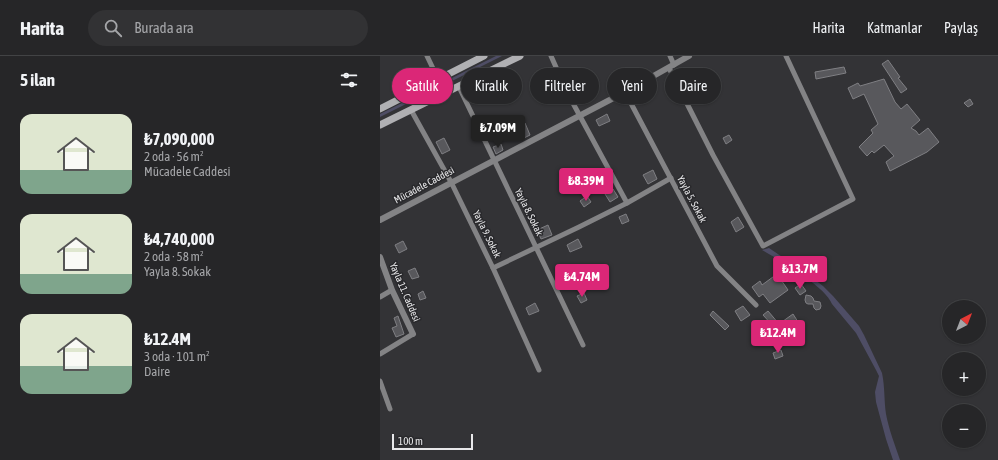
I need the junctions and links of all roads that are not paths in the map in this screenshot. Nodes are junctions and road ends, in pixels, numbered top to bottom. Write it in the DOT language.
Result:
graph roads {
  1 [pos="427,56"];
  2 [pos="484,56"];
  3 [pos="520,56"];
  4 [pos="551,56"];
  5 [pos="670,56"];
  6 [pos="689,56"];
  7 [pos="786,56"];
  8 [pos="671,66"];
  9 [pos="433,68"];
  10 [pos="453,72"];
  11 [pos="657,74"];
  12 [pos="458,87"];
  13 [pos="607,101"];
  14 [pos="392,103"];
  15 [pos="631,104"];
  16 [pos="380,109"];
  17 [pos="411,110"];
  18 [pos="579,116"];
  19 [pos="380,125"];
  20 [pos="493,160"];
  21 [pos="671,178"];
  22 [pos="451,182"];
  23 [pos="627,203"];
  24 [pos="380,220"];
  25 [pos="536,248"];
  26 [pos="380,257"];
  27 [pos="493,268"];
  28 [pos="392,290"];
  29 [pos="380,297"];
  30 [pos="756,305"];
  31 [pos="413,334"];
  32 [pos="583,345"];
  33 [pos="380,354"];
  34 [pos="539,370"];
  35 [pos="380,381"];
  36 [pos="390,409"];
  1 -- 9 [label="street"];
  2 -- 10 [label="main road"];
  3 -- 12 [label="main road"];
  4 -- 18 [label="street"];
  5 -- 8 [label="street"];
  6 -- 8 [label="street, Mücadele Caddesi"];
  7 -- 8 [label="street"];
  8 -- 11 [label="street, Mücadele Caddesi"];
  12 -- 17 [label="main road"];
  12 -- 20 [label="street, Yayla 8. Sokak"];
  13 -- 18 [label="street, Mücadele Caddesi"];
  14 -- 16 [label="main road"];
  15 -- 21 [label="street, Yayla 5. Sokak"];
  17 -- 19 [label="main road"];
  17 -- 22 [label="street, Yayla 9. Sokak"];
  18 -- 20 [label="street, Mücadele Caddesi"];
  18 -- 23 [label="street"];
  20 -- 22 [label="street, Mücadele Caddesi"];
  20 -- 25 [label="street, Yayla 8. Sokak"];
  21 -- 23 [label="street"];
  21 -- 30 [label="street, Yayla 5. Sokak"];
  22 -- 24 [label="street, Mücadele Caddesi"];
  22 -- 27 [label="street, Yayla 9. Sokak"];
  23 -- 25 [label="street"];
  25 -- 27 [label="street"];
  25 -- 32 [label="street, Yayla 8. Sokak"];
  26 -- 28 [label="street, Yayla 11. Caddesi"];
  27 -- 34 [label="street, Yayla 9. Sokak"];
  28 -- 29 [label="street"];
  28 -- 31 [label="street, Yayla 11. Caddesi"];
  31 -- 33 [label="street"];
  35 -- 36 [label="street"];
}
